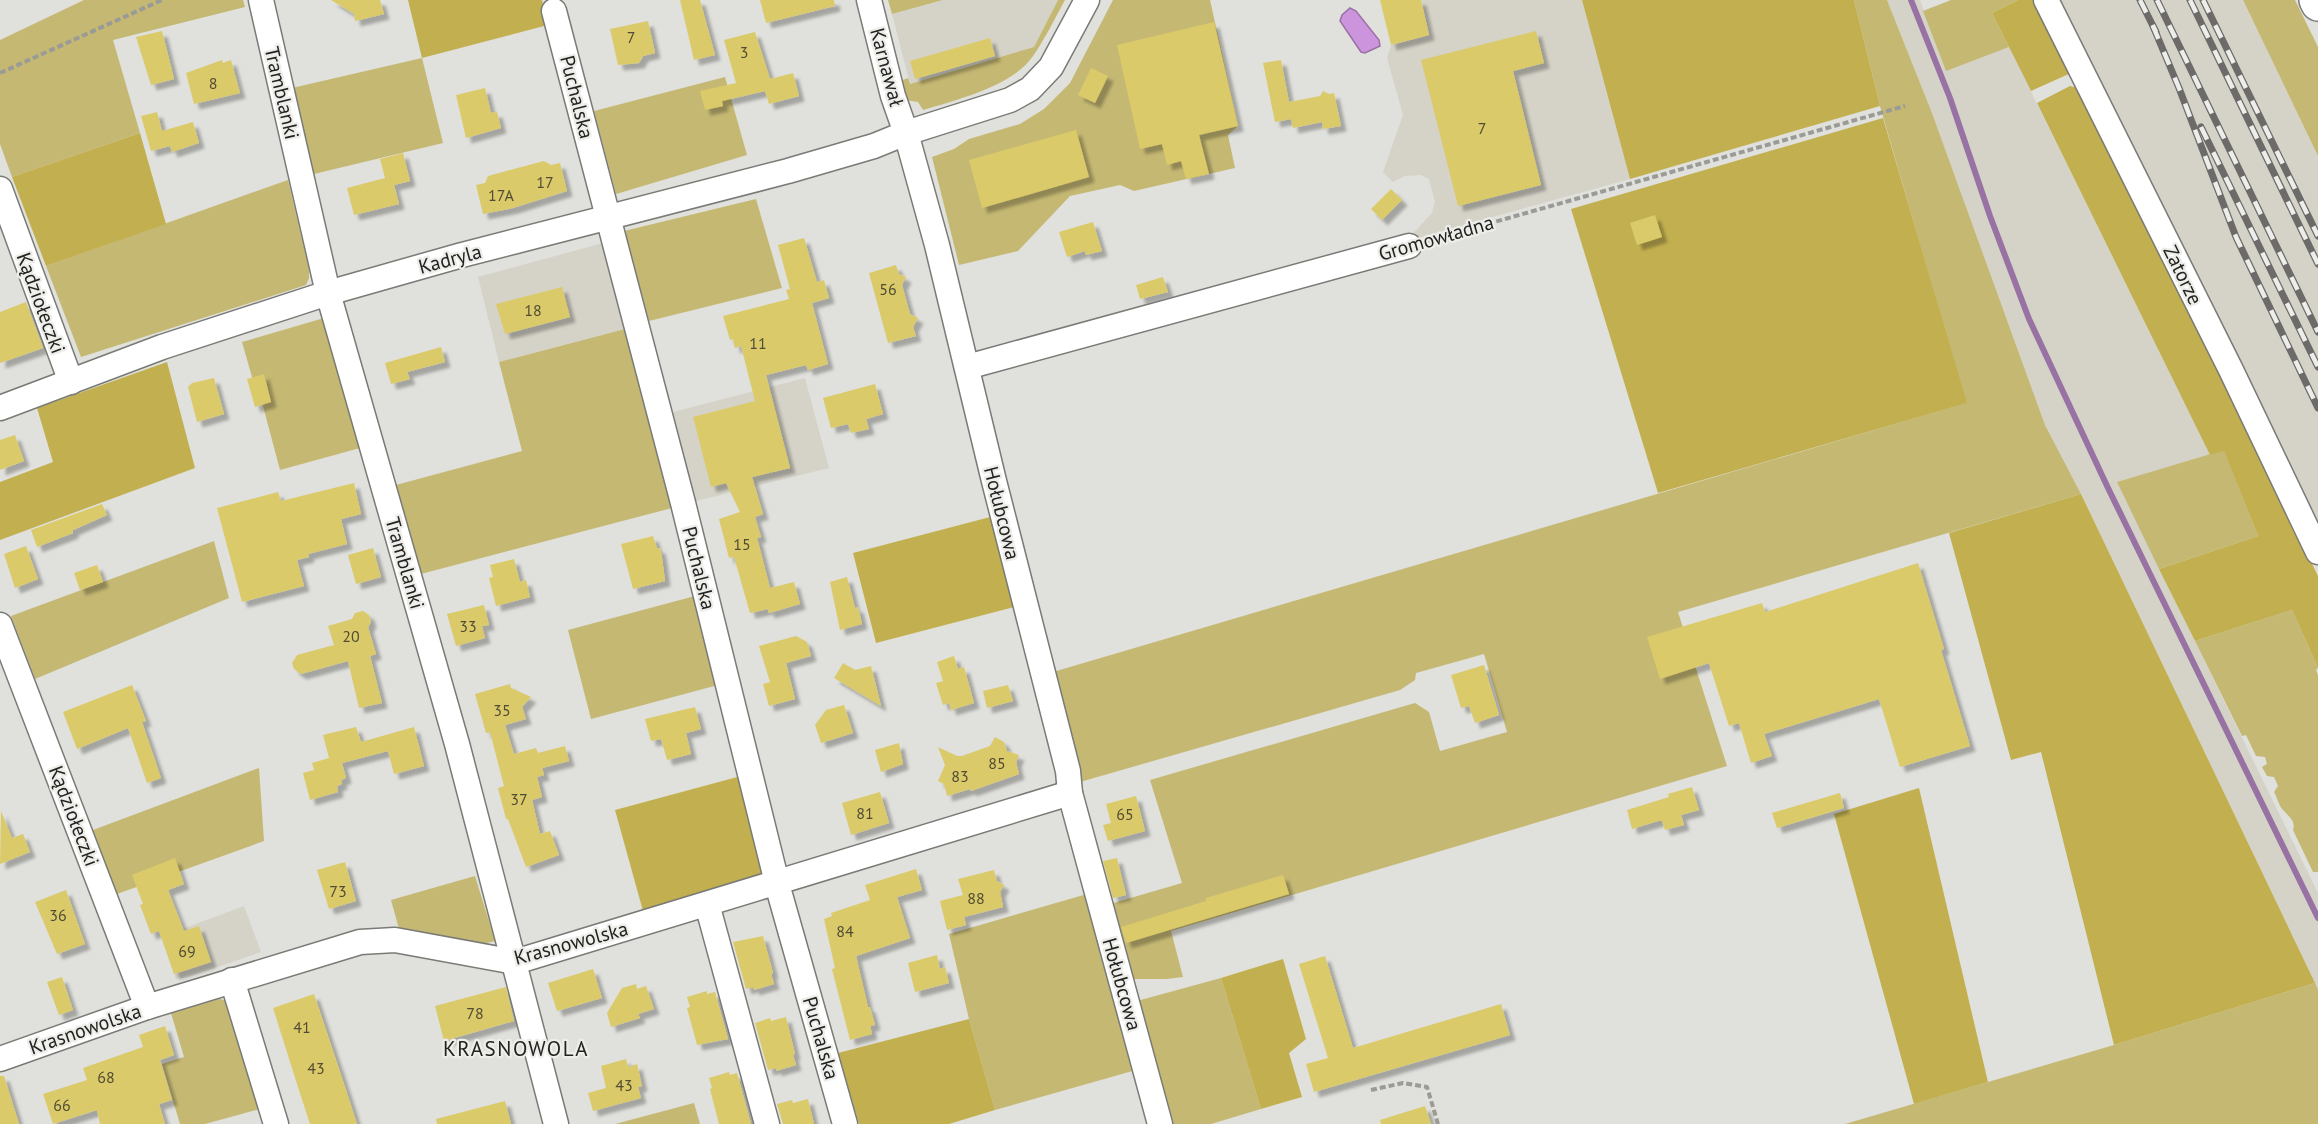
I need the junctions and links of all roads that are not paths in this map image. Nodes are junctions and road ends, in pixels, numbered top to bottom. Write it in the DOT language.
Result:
graph roads {
  1 [pos="261,0"];
  2 [pos="869,0"];
  3 [pos="1087,0"];
  4 [pos="2046,0"];
  5 [pos="554,10"];
  6 [pos="906,133"];
  7 [pos="0,189"];
  8 [pos="608,217"];
  9 [pos="1409,246"];
  10 [pos="328,293"];
  11 [pos="967,367"];
  12 [pos="70,382"];
  13 [pos="0,408"];
  14 [pos="2318,552"];
  15 [pos="0,624"];
  16 [pos="1070,793"];
  17 [pos="777,882"];
  18 [pos="706,904"];
  19 [pos="514,962"];
  20 [pos="232,980"];
  21 [pos="147,1007"];
  22 [pos="0,1059"];
  23 [pos="276,1124"];
  24 [pos="556,1124"];
  25 [pos="767,1124"];
  26 [pos="845,1124"];
  27 [pos="1160,1124"];
  1 -- 10 [label="street, Tramblanki"];
  2 -- 6 [label="street, Karnawał"];
  3 -- 6 [label="street"];
  4 -- 14 [label="street, Zatorze"];
  5 -- 8 [label="street, Puchalska"];
  6 -- 8 [label="street, Kadryla"];
  6 -- 11 [label="street, Hołubcowa"];
  7 -- 12 [label="street, Kądziołeczki"];
  8 -- 10 [label="street, Kadryla"];
  8 -- 17 [label="street, Puchalska"];
  9 -- 11 [label="street, Gromowładna"];
  10 -- 12 [label="street, Kadryla"];
  10 -- 19 [label="street, Tramblanki"];
  11 -- 16 [label="street, Hołubcowa"];
  12 -- 13 [label="street, Kadryla"];
  15 -- 21 [label="street, Kądziołeczki"];
  16 -- 17 [label="street, Krasnowolska"];
  16 -- 27 [label="street, Hołubcowa"];
  17 -- 18 [label="street, Krasnowolska"];
  17 -- 26 [label="street, Puchalska"];
  18 -- 19 [label="street, Krasnowolska"];
  18 -- 25 [label="street"];
  19 -- 20 [label="street, Krasnowolska"];
  19 -- 24 [label="street, Tramblanki"];
  20 -- 21 [label="street, Krasnowolska"];
  20 -- 23 [label="street"];
  21 -- 22 [label="street, Krasnowolska"];
}
